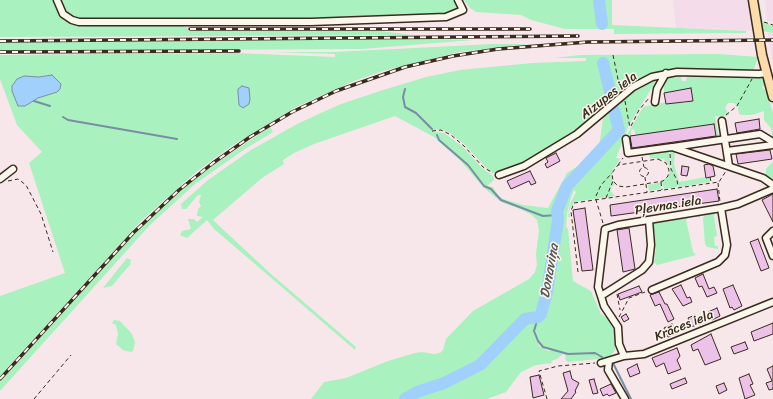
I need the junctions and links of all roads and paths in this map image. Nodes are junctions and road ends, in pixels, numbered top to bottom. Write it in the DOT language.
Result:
graph roads {
  1 [pos="57,0"];
  2 [pos="458,0"];
  3 [pos="753,0"];
  4 [pos="763,22"];
  5 [pos="773,25"];
  6 [pos="767,72"];
  7 [pos="666,73"];
  8 [pos="754,74"];
  9 [pos="657,89"];
  10 [pos="773,97"];
  11 [pos="655,102"];
  12 [pos="722,121"];
  13 [pos="432,131"];
  14 [pos="626,139"];
  15 [pos="725,140"];
  16 [pos="773,142"];
  17 [pos="773,145"];
  18 [pos="670,148"];
  19 [pos="727,151"];
  20 [pos="641,152"];
  21 [pos="628,154"];
  22 [pos="643,161"];
  23 [pos="618,165"];
  24 [pos="729,166"];
  25 [pos="644,168"];
  26 [pos="13,169"];
  27 [pos="613,172"];
  28 [pos="499,175"];
  29 [pos="645,176"];
  30 [pos="710,177"];
  31 [pos="0,179"];
  32 [pos="7,181"];
  33 [pos="613,181"];
  34 [pos="661,182"];
  35 [pos="718,182"];
  36 [pos="711,183"];
  37 [pos="646,184"];
  38 [pos="773,186"];
  39 [pos="678,188"];
  40 [pos="773,189"];
  41 [pos="662,190"];
  42 [pos="647,192"];
  43 [pos="606,198"];
  44 [pos="596,200"];
  45 [pos="721,208"];
  46 [pos="648,220"];
  47 [pos="606,229"];
  48 [pos="773,231"];
  49 [pos="53,252"];
  50 [pos="773,256"];
  51 [pos="578,272"];
  52 [pos="619,283"];
  53 [pos="652,290"];
  54 [pos="601,296"];
  55 [pos="773,302"];
  56 [pos="620,312"];
  57 [pos="618,327"];
  58 [pos="71,355"];
  59 [pos="624,356"];
  60 [pos="609,361"];
  61 [pos="601,363"];
  62 [pos="34,399"];
  63 [pos="547,399"];
  64 [pos="625,399"];
  1 -- 2 [label="street"];
  3 -- 6 [label="main road"];
  4 -- 5 [label="path"];
  6 -- 8 [label="street, Aizupes iela"];
  6 -- 10 [label="main road"];
  7 -- 8 [label="street, Aizupes iela"];
  7 -- 9 [label="street"];
  7 -- 28 [label="street, Aizupes iela"];
  8 -- 12 [label="path"];
  9 -- 11 [label="street"];
  9 -- 14 [label="path"];
  12 -- 15 [label="street"];
  13 -- 28 [label="path"];
  14 -- 21 [label="street"];
  15 -- 16 [label="street"];
  15 -- 18 [label="street"];
  15 -- 19 [label="street"];
  17 -- 19 [label="street"];
  18 -- 20 [label="street"];
  18 -- 24 [label="street"];
  18 -- 39 [label="path"];
  19 -- 24 [label="street"];
  20 -- 21 [label="street"];
  20 -- 22 [label="path"];
  21 -- 23 [label="path"];
  22 -- 23 [label="path"];
  22 -- 25 [label="path"];
  22 -- 34 [label="path"];
  23 -- 27 [label="path"];
  24 -- 35 [label="path"];
  24 -- 38 [label="street"];
  25 -- 29 [label="path"];
  25 -- 29 [label="path"];
  26 -- 31 [label="street"];
  27 -- 33 [label="path"];
  27 -- 44 [label="path"];
  29 -- 37 [label="path"];
  30 -- 36 [label="path"];
  32 -- 49 [label="path"];
  33 -- 37 [label="path"];
  33 -- 43 [label="path"];
  34 -- 37 [label="path"];
  34 -- 41 [label="path"];
  35 -- 36 [label="path"];
  35 -- 45 [label="path"];
  36 -- 39 [label="path"];
  37 -- 42 [label="path"];
  39 -- 41 [label="path"];
  40 -- 45 [label="street, Pļevnas iela"];
  41 -- 42 [label="path"];
  42 -- 43 [label="path"];
  43 -- 44 [label="path"];
  44 -- 47 [label="path"];
  44 -- 51 [label="path"];
  45 -- 46 [label="street, Pļevnas iela"];
  45 -- 53 [label="street, Pļevnas iela"];
  46 -- 47 [label="street, Pļevnas iela"];
  46 -- 52 [label="street"];
  47 -- 54 [label="street"];
  48 -- 50 [label="street"];
  52 -- 54 [label="street"];
  52 -- 56 [label="path"];
  53 -- 56 [label="path"];
  54 -- 57 [label="street"];
  55 -- 59 [label="street, Krāces iela"];
  56 -- 57 [label="path"];
  57 -- 59 [label="street"];
  58 -- 62 [label="path"];
  59 -- 60 [label="street, Krāces iela"];
  60 -- 61 [label="street, Krāces iela"];
  60 -- 64 [label="street"];
  61 -- 63 [label="path"];
}
